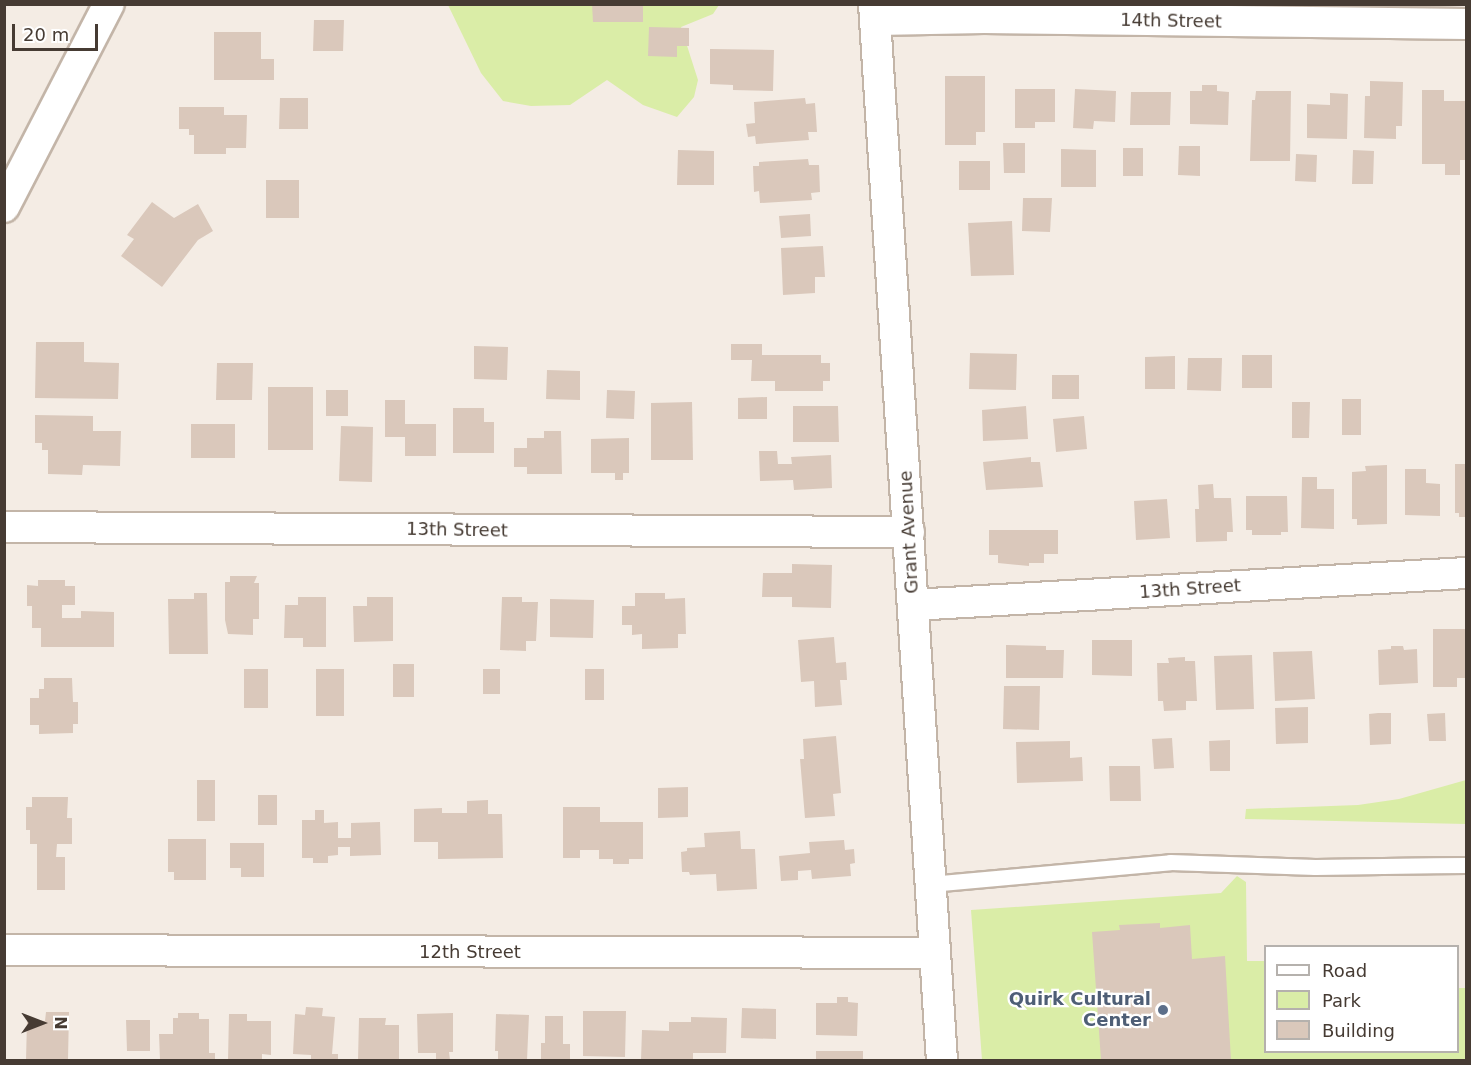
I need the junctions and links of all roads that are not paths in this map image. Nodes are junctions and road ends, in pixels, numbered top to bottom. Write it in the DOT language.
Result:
graph roads {
  1 [pos="110,4"];
  2 [pos="875,12"];
  3 [pos="1467,24"];
  4 [pos="4,207"];
  5 [pos="4,527"];
  6 [pos="909,532"];
  7 [pos="1467,573"];
  8 [pos="913,605"];
  9 [pos="1467,865"];
  10 [pos="930,884"];
  11 [pos="4,950"];
  12 [pos="935,953"];
  13 [pos="942,1060"];
  1 -- 4 [label="street"];
  2 -- 3 [label="street, 14th Street"];
  2 -- 6 [label="street, Grant Avenue"];
  5 -- 6 [label="street, 13th Street"];
  6 -- 8 [label="street, Grant Avenue"];
  7 -- 8 [label="street, 13th Street"];
  8 -- 10 [label="street, Grant Avenue"];
  9 -- 10 [label="lane"];
  10 -- 12 [label="street, Grant Avenue"];
  11 -- 12 [label="street, 12th Street"];
  12 -- 13 [label="street, Grant Avenue"];
}
